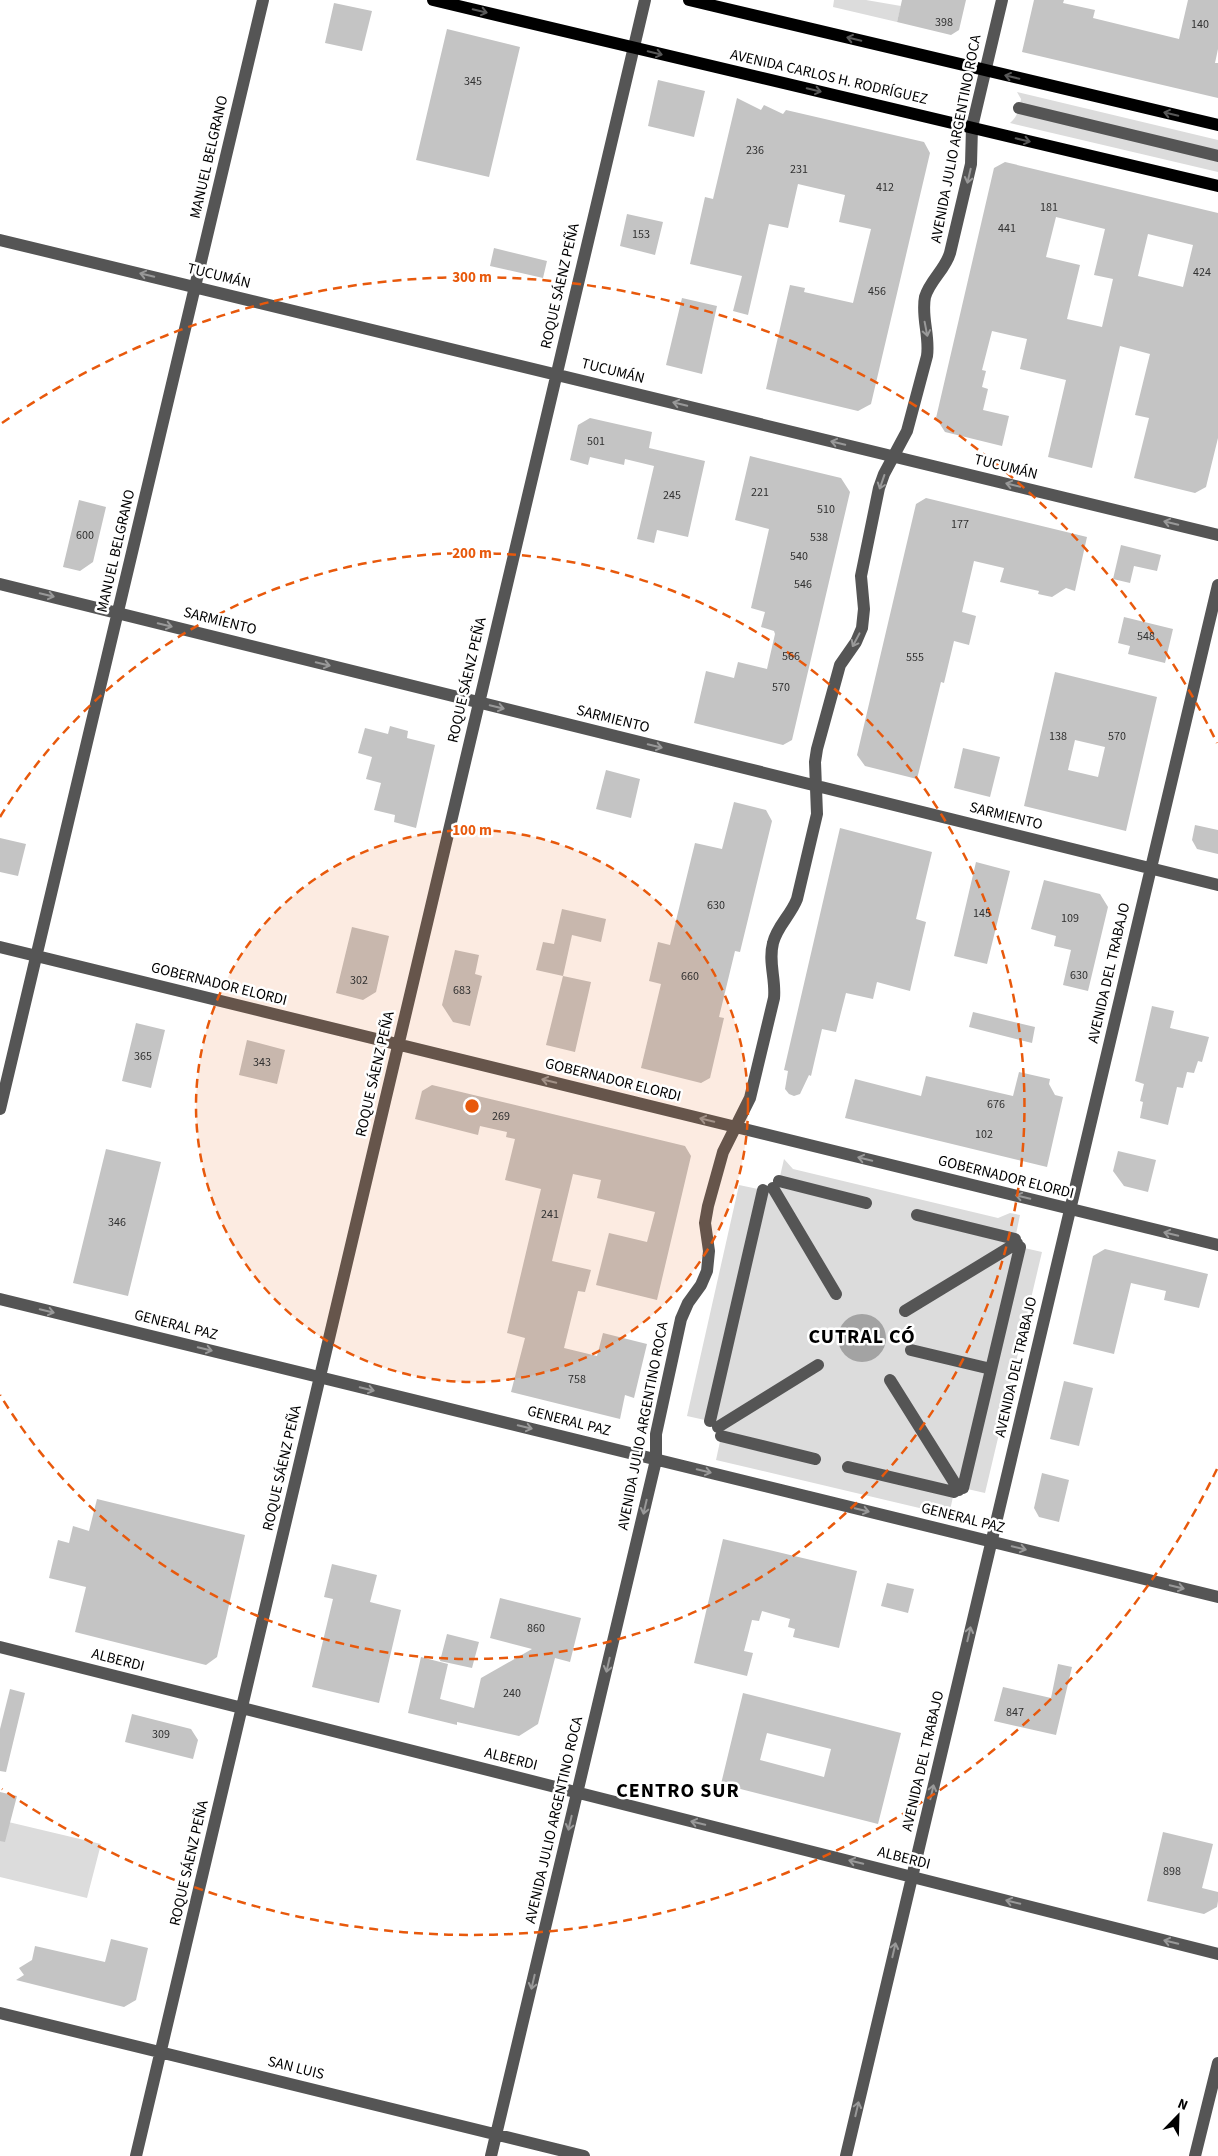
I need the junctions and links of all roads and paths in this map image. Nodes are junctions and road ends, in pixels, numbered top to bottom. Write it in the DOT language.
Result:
graph roads {
  1 [pos="263,0"];
  2 [pos="433,0"];
  3 [pos="644,0"];
  4 [pos="689,0"];
  5 [pos="1002,0"];
  6 [pos="633,48"];
  7 [pos="986,70"];
  8 [pos="1019,108"];
  9 [pos="1218,125"];
  10 [pos="972,127"];
  11 [pos="1218,156"];
  12 [pos="1218,186"];
  13 [pos="0,240"];
  14 [pos="195,287"];
  15 [pos="556,374"];
  16 [pos="894,456"];
  17 [pos="1218,534"];
  18 [pos="0,584"];
  19 [pos="1218,586"];
  20 [pos="118,613"];
  21 [pos="479,702"];
  22 [pos="816,786"];
  23 [pos="1151,869"];
  24 [pos="1218,885"];
  25 [pos="0,947"];
  26 [pos="36,956"];
  27 [pos="398,1044"];
  28 [pos="0,1109"];
  29 [pos="735,1127"];
  30 [pos="772,1187"];
  31 [pos="866,1203"];
  32 [pos="1070,1209"];
  33 [pos="917,1215"];
  34 [pos="1017,1243"];
  35 [pos="1218,1245"];
  36 [pos="836,1294"];
  37 [pos="0,1299"];
  38 [pos="905,1311"];
  39 [pos="911,1350"];
  40 [pos="818,1365"];
  41 [pos="991,1369"];
  42 [pos="320,1377"];
  43 [pos="890,1380"];
  44 [pos="716,1428"];
  45 [pos="815,1459"];
  46 [pos="656,1460"];
  47 [pos="848,1467"];
  48 [pos="959,1490"];
  49 [pos="991,1542"];
  50 [pos="1218,1597"];
  51 [pos="0,1647"];
  52 [pos="242,1708"];
  53 [pos="578,1792"];
  54 [pos="912,1877"];
  55 [pos="1218,1954"];
  56 [pos="0,2013"];
  57 [pos="161,2052"];
  58 [pos="1218,2063"];
  59 [pos="496,2134"];
  60 [pos="136,2156"];
  61 [pos="491,2156"];
  62 [pos="584,2156"];
  63 [pos="846,2156"];
  64 [pos="1195,2156"];
  1 -- 14 [label="street, MANUEL BELGRANO"];
  2 -- 6 [label="main road, AVENIDA CARLOS H. RODRÍGUEZ, one-way"];
  3 -- 6 [label="street, ROQUE SÁENZ PEÑA"];
  7 -- 4 [label="main road, one-way"];
  5 -- 7 [label="street, AVENIDA JULIO ARGENTINO ROCA"];
  6 -- 10 [label="main road, AVENIDA CARLOS H. RODRÍGUEZ, one-way"];
  6 -- 15 [label="street, ROQUE SÁENZ PEÑA"];
  9 -- 7 [label="main road, one-way"];
  7 -- 10 [label="street, AVENIDA JULIO ARGENTINO ROCA"];
  8 -- 11 [label="street"];
  10 -- 12 [label="main road, AVENIDA CARLOS H. RODRÍGUEZ, one-way"];
  10 -- 16 [label="street, AVENIDA JULIO ARGENTINO ROCA, one-way"];
  14 -- 13 [label="street, TUCUMÁN, one-way"];
  14 -- 15 [label="street, TUCUMÁN"];
  14 -- 20 [label="street, MANUEL BELGRANO"];
  16 -- 15 [label="street, TUCUMÁN, one-way"];
  15 -- 21 [label="street, ROQUE SÁENZ PEÑA"];
  17 -- 16 [label="street, TUCUMÁN, one-way"];
  16 -- 22 [label="street, AVENIDA JULIO ARGENTINO ROCA, one-way"];
  18 -- 20 [label="street, SARMIENTO, one-way"];
  19 -- 23 [label="street, AVENIDA DEL TRABAJO"];
  20 -- 21 [label="street, SARMIENTO, one-way"];
  20 -- 26 [label="street, MANUEL BELGRANO"];
  21 -- 22 [label="street, SARMIENTO, one-way"];
  21 -- 27 [label="street, ROQUE SÁENZ PEÑA"];
  22 -- 23 [label="street, SARMIENTO"];
  22 -- 29 [label="street, AVENIDA JULIO ARGENTINO ROCA"];
  23 -- 24 [label="street, SARMIENTO"];
  23 -- 32 [label="street, AVENIDA DEL TRABAJO"];
  25 -- 26 [label="street, GOBERNADOR ELORDI"];
  26 -- 27 [label="street, GOBERNADOR ELORDI"];
  26 -- 28 [label="street, MANUEL BELGRANO"];
  29 -- 27 [label="street, GOBERNADOR ELORDI, one-way"];
  27 -- 42 [label="street, ROQUE SÁENZ PEÑA"];
  32 -- 29 [label="street, GOBERNADOR ELORDI, one-way"];
  29 -- 46 [label="street, AVENIDA JULIO ARGENTINO ROCA"];
  30 -- 31 [label="street"];
  30 -- 36 [label="street"];
  30 -- 44 [label="street"];
  35 -- 32 [label="street, GOBERNADOR ELORDI, one-way"];
  32 -- 49 [label="street, AVENIDA DEL TRABAJO"];
  33 -- 34 [label="street"];
  34 -- 38 [label="street"];
  34 -- 41 [label="street"];
  37 -- 42 [label="street, GENERAL PAZ, one-way"];
  39 -- 41 [label="street"];
  40 -- 44 [label="street"];
  41 -- 48 [label="street"];
  42 -- 46 [label="street, GENERAL PAZ, one-way"];
  42 -- 52 [label="street, ROQUE SÁENZ PEÑA"];
  43 -- 48 [label="street"];
  44 -- 45 [label="street"];
  46 -- 49 [label="street, GENERAL PAZ, one-way"];
  46 -- 53 [label="street, AVENIDA JULIO ARGENTINO ROCA, one-way"];
  47 -- 48 [label="street"];
  49 -- 50 [label="street, GENERAL PAZ, one-way"];
  54 -- 49 [label="street, AVENIDA DEL TRABAJO, one-way"];
  51 -- 52 [label="street, ALBERDI"];
  52 -- 53 [label="street, ALBERDI"];
  52 -- 57 [label="street, ROQUE SÁENZ PEÑA"];
  54 -- 53 [label="street, ALBERDI, one-way"];
  53 -- 59 [label="street, AVENIDA JULIO ARGENTINO ROCA, one-way"];
  55 -- 54 [label="street, ALBERDI, one-way"];
  63 -- 54 [label="street, AVENIDA DEL TRABAJO, one-way"];
  56 -- 57 [label="street, SAN LUIS"];
  57 -- 59 [label="street, SAN LUIS"];
  57 -- 60 [label="street, ROQUE SÁENZ PEÑA"];
  58 -- 64 [label="street"];
  59 -- 61 [label="street, AVENIDA JULIO ARGENTINO ROCA"];
  59 -- 62 [label="street, SAN LUIS"];
}
